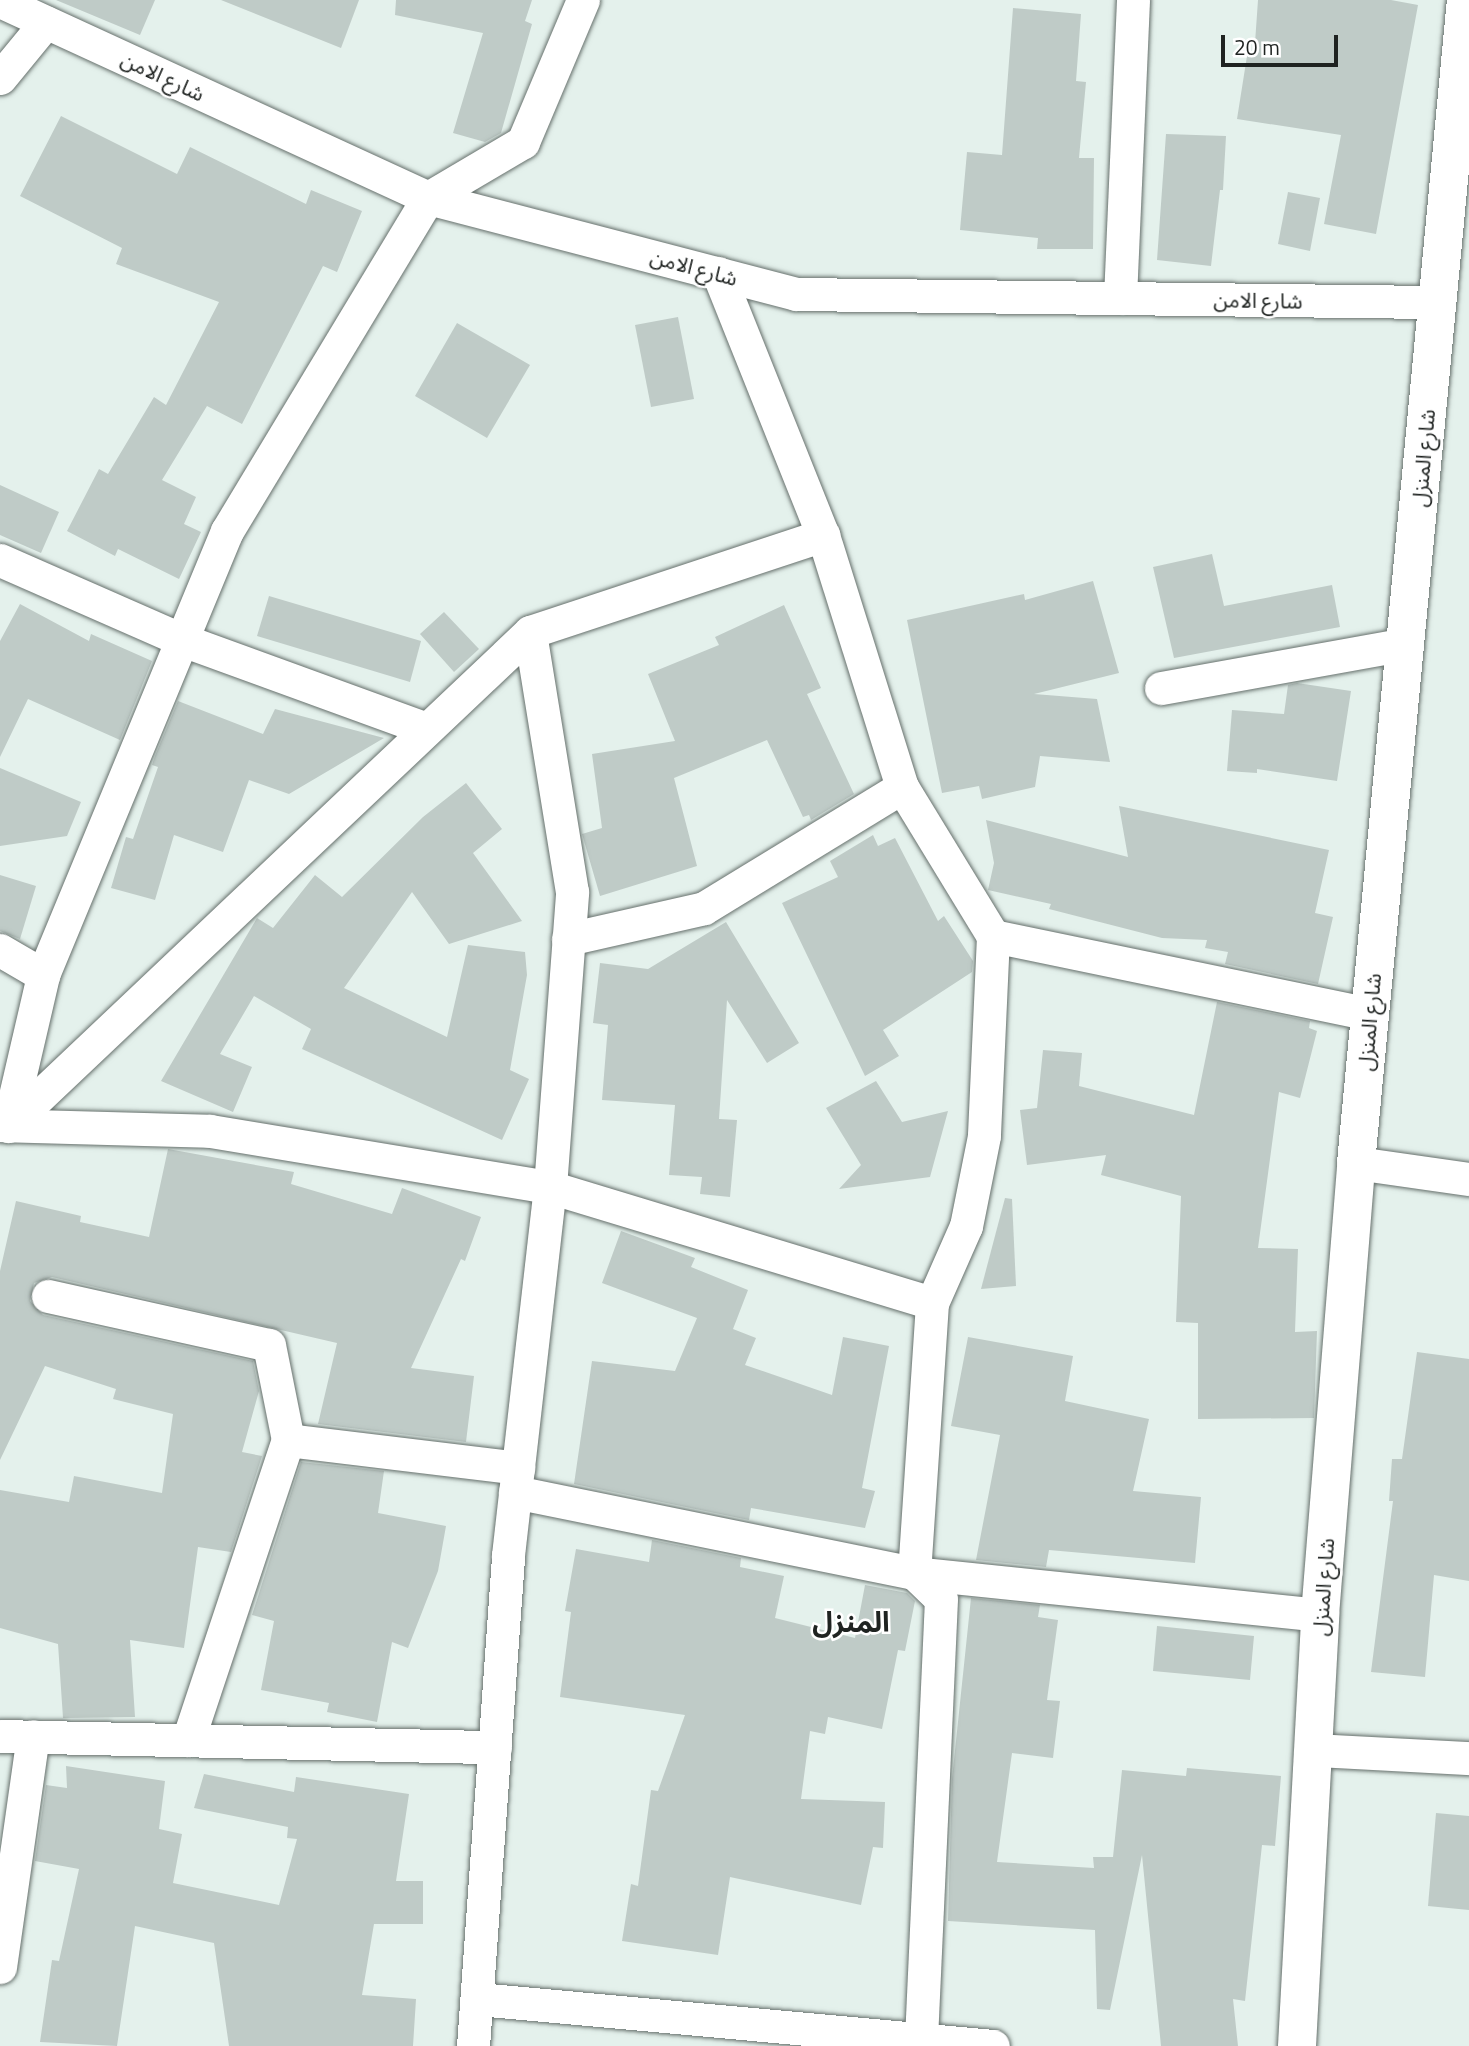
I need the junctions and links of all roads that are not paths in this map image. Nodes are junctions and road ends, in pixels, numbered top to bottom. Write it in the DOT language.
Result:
graph roads {
  1 [pos="583,0"];
  2 [pos="1133,0"];
  3 [pos="1466,0"];
  4 [pos="0,1"];
  5 [pos="46,22"];
  6 [pos="0,78"];
  7 [pos="1463,102"];
  8 [pos="428,198"];
  9 [pos="718,273"];
  10 [pos="1120,298"];
  11 [pos="1437,302"];
  12 [pos="822,535"];
  13 [pos="0,560"];
  14 [pos="530,632"];
  15 [pos="182,640"];
  16 [pos="1405,644"];
  17 [pos="1161,688"];
  18 [pos="426,729"];
  19 [pos="902,787"];
  20 [pos="993,936"];
  21 [pos="568,939"];
  22 [pos="0,950"];
  23 [pos="43,975"];
  24 [pos="1370,1014"];
  25 [pos="4,1126"];
  26 [pos="1356,1163"];
  27 [pos="1469,1179"];
  28 [pos="550,1186"];
  29 [pos="48,1296"];
  30 [pos="932,1303"];
  31 [pos="288,1440"];
  32 [pos="517,1480"];
  33 [pos="914,1573"];
  34 [pos="1320,1615"];
  35 [pos="0,1736"];
  36 [pos="33,1736"];
  37 [pos="188,1740"];
  38 [pos="495,1747"];
  39 [pos="1315,1750"];
  40 [pos="1469,1758"];
  41 [pos="0,1967"];
  42 [pos="478,1999"];
  43 [pos="920,2039"];
  44 [pos="473,2046"];
  45 [pos="993,2046"];
  46 [pos="1297,2046"];
  1 -- 8 [label="street"];
  2 -- 10 [label="street"];
  3 -- 7 [label="street, شارع المنزل"];
  4 -- 5 [label="street, شارع الامن"];
  5 -- 6 [label="street"];
  5 -- 8 [label="street, شارع الامن"];
  7 -- 11 [label="street, شارع المنزل"];
  8 -- 9 [label="street, شارع الامن"];
  8 -- 15 [label="street"];
  9 -- 10 [label="street, شارع الامن"];
  9 -- 12 [label="street"];
  10 -- 11 [label="street, شارع الامن"];
  11 -- 16 [label="street, شارع المنزل"];
  12 -- 14 [label="street"];
  12 -- 19 [label="street"];
  13 -- 15 [label="street"];
  14 -- 18 [label="street"];
  14 -- 21 [label="street"];
  15 -- 18 [label="street"];
  15 -- 23 [label="street"];
  16 -- 17 [label="street"];
  16 -- 24 [label="street, شارع المنزل"];
  18 -- 25 [label="street"];
  19 -- 20 [label="street"];
  19 -- 21 [label="street"];
  20 -- 24 [label="street"];
  20 -- 30 [label="street"];
  21 -- 28 [label="street"];
  22 -- 23 [label="street"];
  23 -- 25 [label="street"];
  24 -- 26 [label="street, شارع المنزل"];
  25 -- 28 [label="street"];
  26 -- 27 [label="street"];
  26 -- 34 [label="street, شارع المنزل"];
  28 -- 30 [label="street"];
  28 -- 32 [label="street"];
  29 -- 31 [label="street"];
  30 -- 33 [label="street"];
  31 -- 32 [label="street"];
  31 -- 37 [label="street"];
  32 -- 33 [label="street"];
  32 -- 38 [label="street"];
  33 -- 34 [label="street"];
  33 -- 43 [label="street"];
  34 -- 39 [label="street, شارع المنزل"];
  35 -- 36 [label="street"];
  36 -- 37 [label="street"];
  36 -- 41 [label="street"];
  37 -- 38 [label="street"];
  38 -- 42 [label="street"];
  39 -- 40 [label="street"];
  39 -- 46 [label="street, شارع المنزل"];
  42 -- 43 [label="street"];
  42 -- 44 [label="street"];
  43 -- 45 [label="street"];
}
